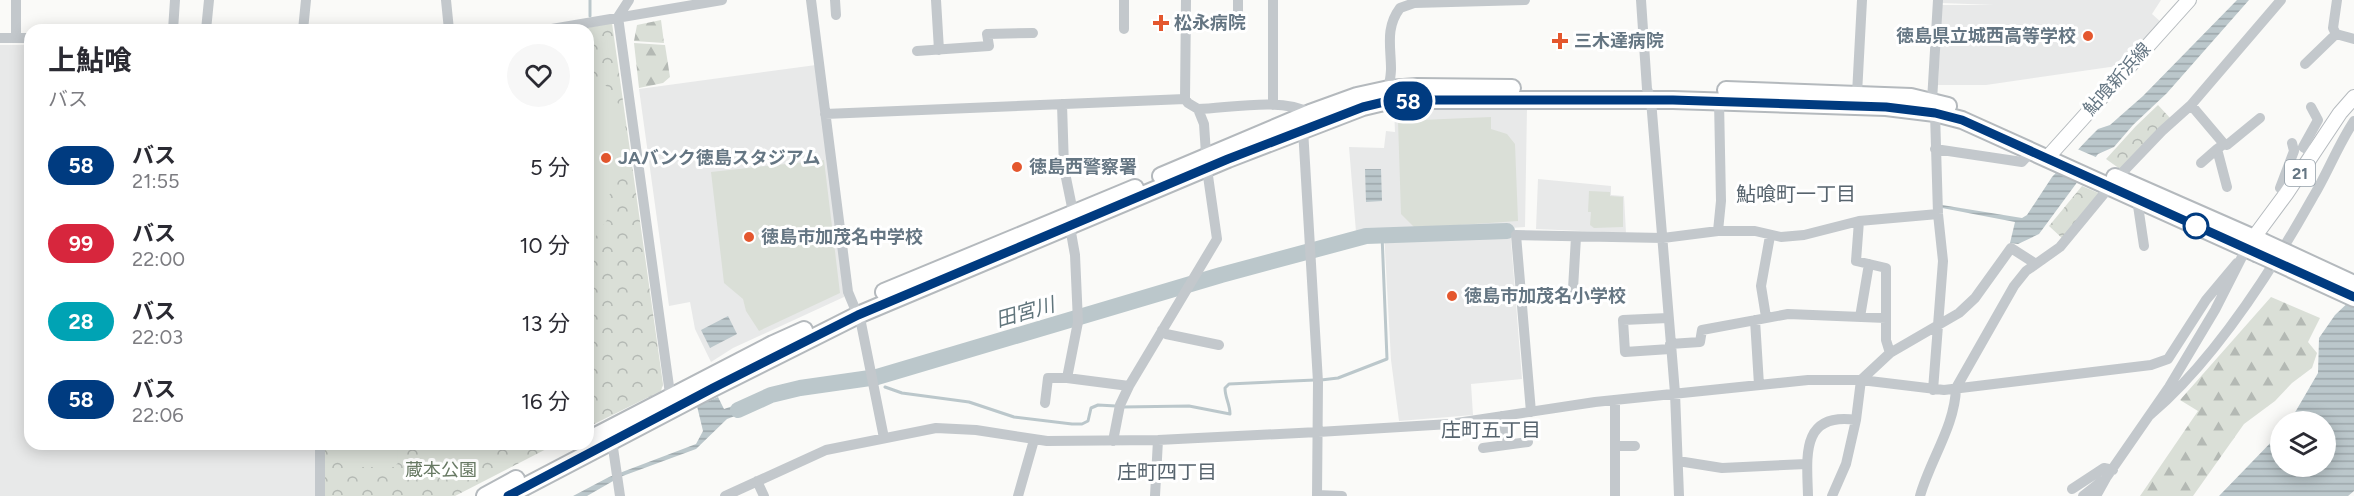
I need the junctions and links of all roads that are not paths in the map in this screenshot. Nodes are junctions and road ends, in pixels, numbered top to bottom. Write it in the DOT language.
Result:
graph roads {
  1 [pos="16,0"];
  2 [pos="175,0"];
  3 [pos="210,0"];
  4 [pos="305,0"];
  5 [pos="446,0"];
  6 [pos="629,0"];
  7 [pos="722,0"];
  8 [pos="811,0"];
  9 [pos="836,0"];
  10 [pos="936,0"];
  11 [pos="1124,0"];
  12 [pos="1186,0"];
  13 [pos="1273,0"];
  14 [pos="1525,0"];
  15 [pos="1641,0"];
  16 [pos="1862,0"];
  17 [pos="1938,0"];
  18 [pos="2189,0"];
  19 [pos="2281,0"];
  20 [pos="2337,0"];
  21 [pos="836,15"];
  22 [pos="618,17"];
  23 [pos="173,24"];
  24 [pos="207,24"];
  25 [pos="303,24"];
  26 [pos="448,24"];
  27 [pos="579,24"];
  28 [pos="1124,29"];
  29 [pos="1033,33"];
  30 [pos="2337,34"];
  31 [pos="0,38"];
  32 [pos="16,38"];
  33 [pos="24,38"];
  34 [pos="2354,39"];
  35 [pos="939,50"];
  36 [pos="917,51"];
  37 [pos="2305,64"];
  38 [pos="1389,89"];
  39 [pos="1857,94"];
  40 [pos="1649,95"];
  41 [pos="2354,97"];
  42 [pos="1185,99"];
  43 [pos="1719,101"];
  44 [pos="1062,104"];
  45 [pos="1273,105"];
  46 [pos="2191,105"];
  47 [pos="1934,107"];
  48 [pos="2311,107"];
  49 [pos="1198,109"];
  50 [pos="1310,113"];
  51 [pos="825,114"];
  52 [pos="2260,118"];
  53 [pos="2354,121"];
  54 [pos="1303,129"];
  55 [pos="2292,143"];
  56 [pos="2220,146"];
  57 [pos="1935,149"];
  58 [pos="2314,153"];
  59 [pos="2051,155"];
  60 [pos="1207,162"];
  61 [pos="2201,163"];
  62 [pos="2114,182"];
  63 [pos="2227,187"];
  64 [pos="2286,194"];
  65 [pos="2137,199"];
  66 [pos="1938,214"];
  67 [pos="1071,220"];
  68 [pos="1859,220"];
  69 [pos="1718,231"];
  70 [pos="1770,236"];
  71 [pos="1576,237"];
  72 [pos="1662,238"];
  73 [pos="2144,246"];
  74 [pos="2251,249"];
  75 [pos="1869,264"];
  76 [pos="2036,264"];
  77 [pos="2354,284"];
  78 [pos="1574,289"];
  79 [pos="2354,297"];
  80 [pos="856,310"];
  81 [pos="1860,317"];
  82 [pos="1668,318"];
  83 [pos="1761,318"];
  84 [pos="1886,318"];
  85 [pos="1938,325"];
  86 [pos="1162,330"];
  87 [pos="1219,345"];
  88 [pos="1670,347"];
  89 [pos="1890,352"];
  90 [pos="1067,378"];
  91 [pos="1861,380"];
  92 [pos="1759,385"];
  93 [pos="1129,386"];
  94 [pos="1956,388"];
  95 [pos="1934,390"];
  96 [pos="1676,393"];
  97 [pos="1615,400"];
  98 [pos="671,403"];
  99 [pos="1045,403"];
  100 [pos="1531,412"];
  101 [pos="2150,415"];
  102 [pos="1502,416"];
  103 [pos="1856,420"];
  104 [pos="1318,432"];
  105 [pos="594,437"];
  106 [pos="884,438"];
  107 [pos="1034,440"];
  108 [pos="1158,440"];
  109 [pos="612,441"];
  110 [pos="1113,441"];
  111 [pos="1528,442"];
  112 [pos="1508,443"];
  113 [pos="1616,446"];
  114 [pos="1635,446"];
  115 [pos="1483,448"];
  116 [pos="320,450"];
  117 [pos="572,450"];
  118 [pos="1678,461"];
  119 [pos="1806,464"];
  120 [pos="2109,474"];
  121 [pos="757,481"];
  122 [pos="2072,489"];
  123 [pos="507,494"];
  124 [pos="320,496"];
  125 [pos="485,496"];
  126 [pos="620,496"];
  127 [pos="725,496"];
  128 [pos="764,496"];
  129 [pos="1018,496"];
  130 [pos="1155,496"];
  131 [pos="1317,496"];
  132 [pos="1342,496"];
  133 [pos="1615,496"];
  134 [pos="1679,496"];
  135 [pos="1808,496"];
  136 [pos="1832,496"];
  137 [pos="1920,496"];
  138 [pos="2083,496"];
  139 [pos="2096,496"];
  1 -- 32 [label="street"];
  2 -- 23 [label="street"];
  3 -- 24 [label="street"];
  4 -- 25 [label="street"];
  5 -- 26 [label="street"];
  6 -- 22 [label="street"];
  7 -- 22 [label="street"];
  8 -- 51 [label="street"];
  9 -- 21 [label="street"];
  10 -- 35 [label="street"];
  11 -- 28 [label="street"];
  12 -- 42 [label="street"];
  13 -- 45 [label="street"];
  14 -- 38 [label="street"];
  15 -- 40 [label="street"];
  16 -- 39 [label="street"];
  17 -- 47 [label="street"];
  18 -- 59 [label="main road, 鮎喰新浜線"];
  19 -- 46 [label="street"];
  20 -- 30 [label="street"];
  22 -- 27 [label="street"];
  22 -- 98 [label="street"];
  29 -- 35 [label="street"];
  30 -- 34 [label="street"];
  30 -- 37 [label="street"];
  31 -- 32 [label="street"];
  32 -- 33 [label="street"];
  35 -- 36 [label="street"];
  38 -- 40 [label="highway"];
  38 -- 50 [label="highway"];
  39 -- 40 [label="highway"];
  39 -- 47 [label="highway"];
  40 -- 43 [label="highway"];
  40 -- 54 [label="highway"];
  40 -- 72 [label="street"];
  41 -- 58 [label="main road, 21"];
  42 -- 44 [label="street"];
  42 -- 49 [label="street"];
  43 -- 47 [label="highway"];
  43 -- 69 [label="street"];
  44 -- 51 [label="street"];
  44 -- 67 [label="street"];
  45 -- 49 [label="street"];
  45 -- 50 [label="street"];
  46 -- 56 [label="street"];
  46 -- 62 [label="street"];
  47 -- 57 [label="street"];
  47 -- 59 [label="highway"];
  48 -- 58 [label="street"];
  49 -- 60 [label="street"];
  50 -- 60 [label="highway"];
  51 -- 80 [label="street"];
  52 -- 56 [label="street"];
  53 -- 101 [label="street"];
  54 -- 60 [label="highway"];
  54 -- 104 [label="street"];
  55 -- 64 [label="street"];
  56 -- 61 [label="street"];
  56 -- 63 [label="street"];
  57 -- 59 [label="street"];
  57 -- 66 [label="street"];
  58 -- 64 [label="main road, 21"];
  59 -- 62 [label="highway"];
  60 -- 67 [label="highway"];
  60 -- 86 [label="street"];
  62 -- 65 [label="highway"];
  62 -- 74 [label="highway"];
  62 -- 76 [label="street"];
  64 -- 74 [label="main road, 21"];
  65 -- 73 [label="street"];
  65 -- 74 [label="highway"];
  66 -- 68 [label="street"];
  66 -- 85 [label="street"];
  67 -- 80 [label="highway"];
  67 -- 90 [label="street"];
  68 -- 70 [label="street"];
  68 -- 75 [label="street"];
  69 -- 70 [label="street"];
  69 -- 72 [label="street"];
  70 -- 83 [label="street"];
  71 -- 72 [label="street"];
  71 -- 78 [label="street"];
  71 -- 100 [label="street"];
  72 -- 82 [label="street"];
  74 -- 77 [label="highway, bridge"];
  74 -- 79 [label="highway, bridge"];
  74 -- 94 [label="street"];
  74 -- 101 [label="street"];
  75 -- 81 [label="street"];
  75 -- 84 [label="street"];
  76 -- 85 [label="street"];
  76 -- 94 [label="street"];
  80 -- 98 [label="highway"];
  80 -- 106 [label="street"];
  81 -- 83 [label="street"];
  81 -- 84 [label="street"];
  82 -- 88 [label="street"];
  82 -- 88 [label="street"];
  83 -- 88 [label="street"];
  83 -- 92 [label="street"];
  84 -- 89 [label="street"];
  85 -- 89 [label="street"];
  85 -- 95 [label="street"];
  86 -- 87 [label="street"];
  86 -- 93 [label="street"];
  88 -- 96 [label="street"];
  89 -- 91 [label="street"];
  90 -- 93 [label="street"];
  90 -- 99 [label="street"];
  91 -- 92 [label="street"];
  91 -- 95 [label="street"];
  91 -- 103 [label="street"];
  92 -- 96 [label="street"];
  93 -- 110 [label="street"];
  94 -- 95 [label="street"];
  94 -- 137 [label="street"];
  96 -- 97 [label="street"];
  96 -- 118 [label="street"];
  97 -- 100 [label="street"];
  97 -- 113 [label="street"];
  98 -- 105 [label="highway"];
  98 -- 109 [label="highway"];
  100 -- 102 [label="street"];
  101 -- 120 [label="street"];
  102 -- 104 [label="street"];
  102 -- 112 [label="street"];
  103 -- 119 [label="street"];
  103 -- 136 [label="street"];
  104 -- 108 [label="street"];
  104 -- 131 [label="street"];
  106 -- 107 [label="street"];
  106 -- 121 [label="street"];
  107 -- 110 [label="street"];
  107 -- 129 [label="street"];
  108 -- 110 [label="street"];
  108 -- 130 [label="street"];
  109 -- 123 [label="highway"];
  109 -- 126 [label="street"];
  111 -- 112 [label="street"];
  112 -- 115 [label="street"];
  113 -- 114 [label="street"];
  113 -- 133 [label="street"];
  116 -- 124 [label="street"];
  117 -- 123 [label="highway"];
  118 -- 119 [label="street"];
  118 -- 134 [label="street"];
  119 -- 135 [label="street"];
  120 -- 122 [label="street"];
  120 -- 138 [label="street"];
  120 -- 139 [label="street"];
  121 -- 127 [label="street"];
  121 -- 128 [label="street"];
  123 -- 125 [label="highway"];
  131 -- 132 [label="street"];
}
